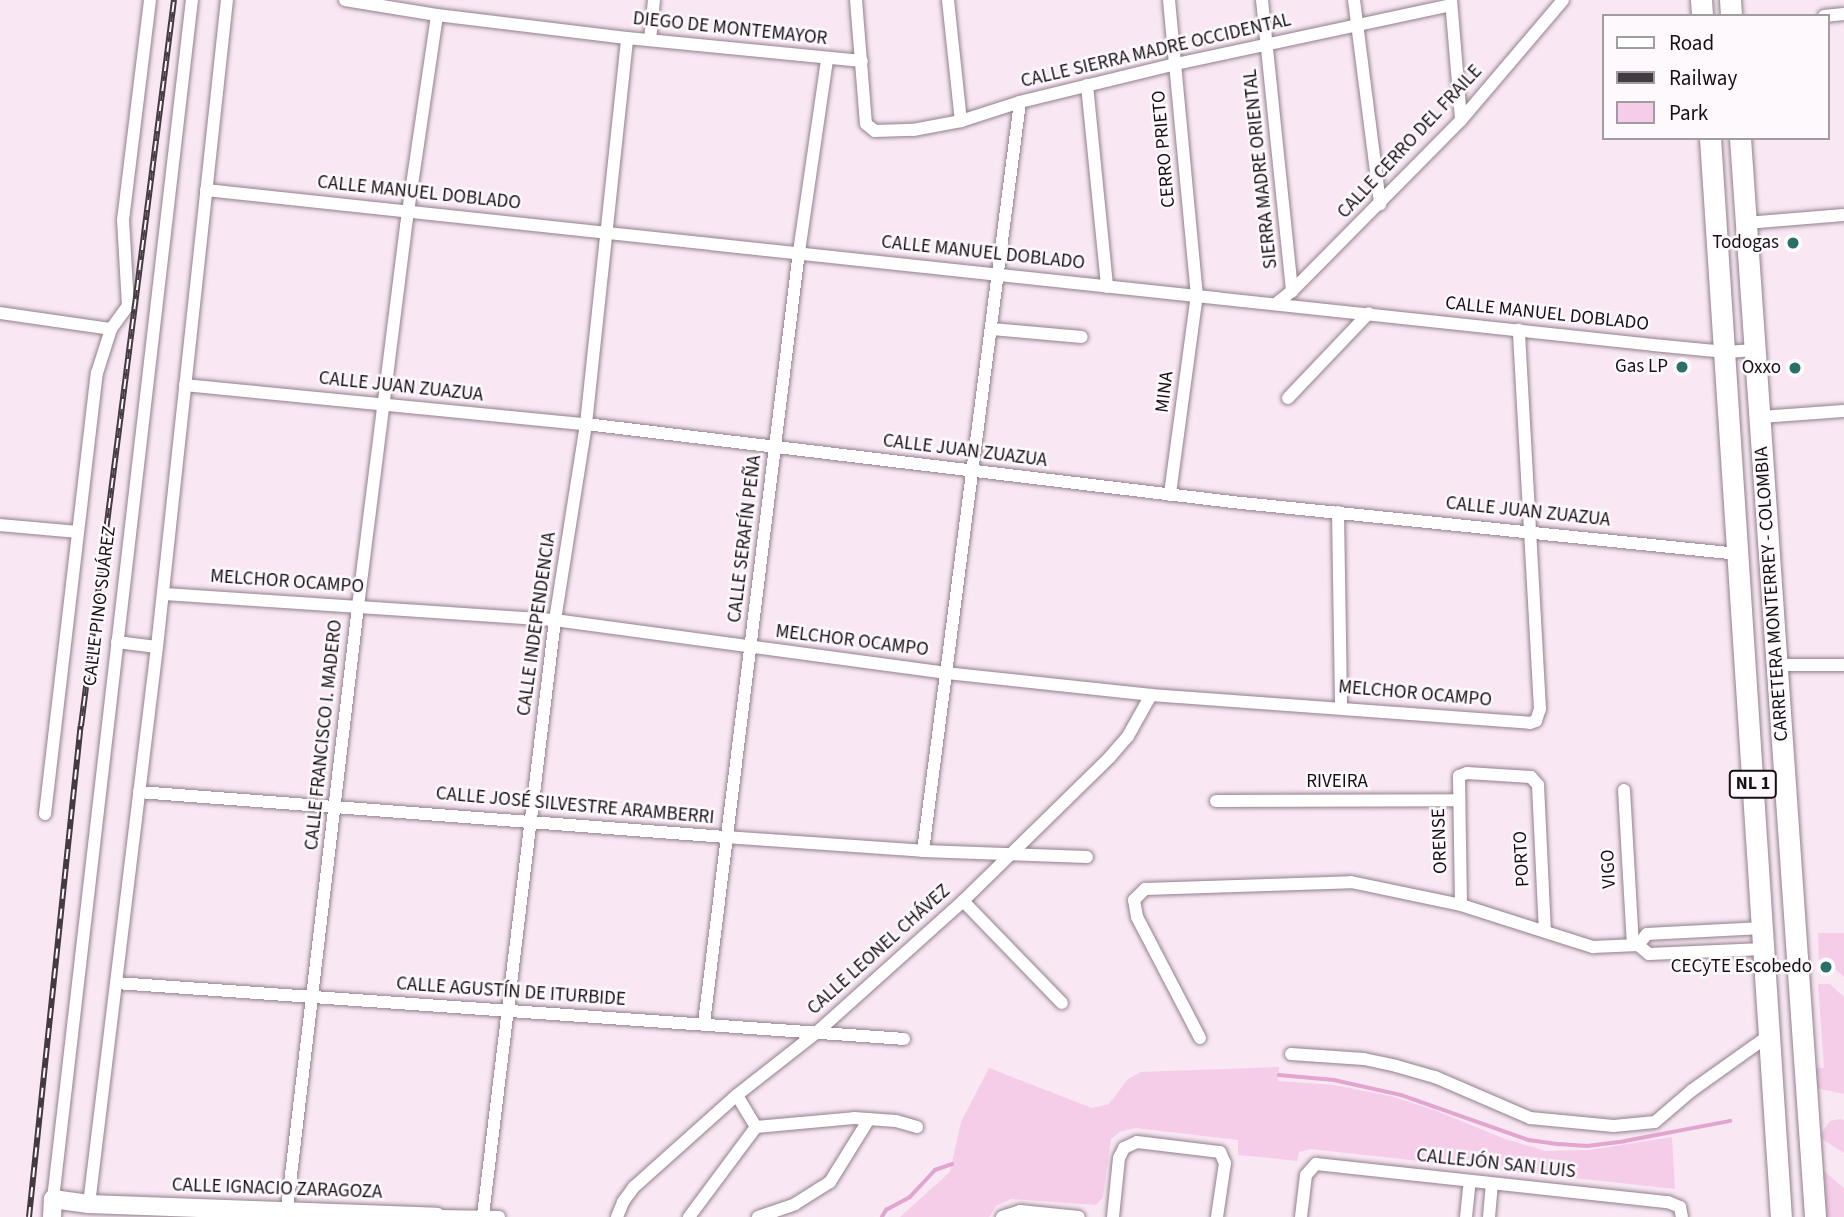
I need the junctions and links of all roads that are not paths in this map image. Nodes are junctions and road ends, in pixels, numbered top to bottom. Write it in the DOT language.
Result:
graph roads {
  1 [pos="150,0"];
  2 [pos="192,0"];
  3 [pos="228,0"];
  4 [pos="345,0"];
  5 [pos="654,0"];
  6 [pos="856,0"];
  7 [pos="948,0"];
  8 [pos="1169,0"];
  9 [pos="1262,0"];
  10 [pos="1354,0"];
  11 [pos="1561,1"];
  12 [pos="1451,2"];
  13 [pos="437,15"];
  14 [pos="1357,25"];
  15 [pos="627,38"];
  16 [pos="650,40"];
  17 [pos="1267,44"];
  18 [pos="827,59"];
  19 [pos="862,61"];
  20 [pos="1176,64"];
  21 [pos="1087,85"];
  22 [pos="1020,102"];
  23 [pos="1461,120"];
  24 [pos="961,121"];
  25 [pos="1710,140"];
  26 [pos="1740,140"];
  27 [pos="206,190"];
  28 [pos="1380,204"];
  29 [pos="408,212"];
  30 [pos="1844,215"];
  31 [pos="1746,223"];
  32 [pos="608,233"];
  33 [pos="799,253"];
  34 [pos="999,273"];
  35 [pos="1107,287"];
  36 [pos="1292,292"];
  37 [pos="1196,294"];
  38 [pos="1277,303"];
  39 [pos="0,313"];
  40 [pos="1369,313"];
  41 [pos="111,328"];
  42 [pos="992,329"];
  43 [pos="1519,330"];
  44 [pos="1082,337"];
  45 [pos="1755,350"];
  46 [pos="1726,352"];
  47 [pos="185,385"];
  48 [pos="1288,398"];
  49 [pos="384,405"];
  50 [pos="1844,411"];
  51 [pos="1760,417"];
  52 [pos="586,424"];
  53 [pos="776,446"];
  54 [pos="974,472"];
  55 [pos="1170,495"];
  56 [pos="1338,512"];
  57 [pos="0,525"];
  58 [pos="1528,531"];
  59 [pos="78,532"];
  60 [pos="1740,554"];
  61 [pos="163,594"];
  62 [pos="358,606"];
  63 [pos="555,620"];
  64 [pos="117,642"];
  65 [pos="157,647"];
  66 [pos="752,648"];
  67 [pos="1844,664"];
  68 [pos="1777,665"];
  69 [pos="946,673"];
  70 [pos="1151,695"];
  71 [pos="1340,707"];
  72 [pos="1459,776"];
  73 [pos="1624,790"];
  74 [pos="139,792"];
  75 [pos="1458,800"];
  76 [pos="1216,801"];
  77 [pos="336,806"];
  78 [pos="45,814"];
  79 [pos="531,822"];
  80 [pos="724,837"];
  81 [pos="923,851"];
  82 [pos="1008,855"];
  83 [pos="1087,858"];
  84 [pos="964,901"];
  85 [pos="1461,905"];
  86 [pos="1545,931"];
  87 [pos="1675,933"];
  88 [pos="1762,939"];
  89 [pos="1635,946"];
  90 [pos="1676,953"];
  91 [pos="116,983"];
  92 [pos="312,998"];
  93 [pos="1062,1003"];
  94 [pos="508,1012"];
  95 [pos="704,1023"];
  96 [pos="817,1033"];
  97 [pos="1768,1037"];
  98 [pos="1200,1038"];
  99 [pos="904,1039"];
  100 [pos="1291,1054"];
  101 [pos="737,1095"];
  102 [pos="869,1119"];
  103 [pos="917,1127"];
  104 [pos="757,1128"];
  105 [pos="1470,1181"];
  106 [pos="1493,1184"];
  107 [pos="52,1208"];
  108 [pos="288,1209"];
  109 [pos="88,1210"];
  110 [pos="1680,1211"];
  111 [pos="483,1215"];
  112 [pos="437,1216"];
  113 [pos="499,1217"];
  114 [pos="617,1217"];
  115 [pos="689,1217"];
  116 [pos="758,1217"];
  117 [pos="1002,1217"];
  118 [pos="1079,1217"];
  119 [pos="1113,1217"];
  120 [pos="1217,1217"];
  121 [pos="1301,1217"];
  122 [pos="1466,1217"];
  123 [pos="1489,1217"];
  124 [pos="1781,1217"];
  125 [pos="1815,1217"];
  1 -- 41 [label="street"];
  2 -- 64 [label="street, CALLE PINO SUÁREZ"];
  3 -- 27 [label="street"];
  4 -- 13 [label="street, DIEGO DE MONTEMAYOR"];
  5 -- 16 [label="street"];
  6 -- 19 [label="street"];
  7 -- 24 [label="street"];
  8 -- 20 [label="street, CERRO PRIETO"];
  9 -- 17 [label="street, SIERRA MADRE ORIENTAL"];
  10 -- 14 [label="street"];
  11 -- 23 [label="street, CALLE CERRO DEL FRAILE"];
  12 -- 14 [label="street, CALLE SIERRA MADRE OCCIDENTAL"];
  12 -- 23 [label="street"];
  13 -- 15 [label="street, DIEGO DE MONTEMAYOR"];
  13 -- 29 [label="street, CALLE FRANCISCO I. MADERO"];
  14 -- 17 [label="street, CALLE SIERRA MADRE OCCIDENTAL"];
  14 -- 28 [label="street"];
  15 -- 16 [label="street, DIEGO DE MONTEMAYOR"];
  15 -- 32 [label="street, CALLE INDEPENDENCIA"];
  16 -- 18 [label="street, DIEGO DE MONTEMAYOR"];
  17 -- 20 [label="street, CALLE SIERRA MADRE OCCIDENTAL"];
  17 -- 36 [label="street, SIERRA MADRE ORIENTAL"];
  18 -- 19 [label="street, DIEGO DE MONTEMAYOR"];
  18 -- 33 [label="street, CALLE SERAFÍN PEÑA"];
  19 -- 24 [label="street, CALLE SIERRA MADRE OCCIDENTAL"];
  20 -- 21 [label="street, CALLE SIERRA MADRE OCCIDENTAL"];
  20 -- 37 [label="street, CERRO PRIETO"];
  21 -- 22 [label="street, CALLE SIERRA MADRE OCCIDENTAL"];
  21 -- 35 [label="street"];
  22 -- 24 [label="street, CALLE SIERRA MADRE OCCIDENTAL"];
  22 -- 34 [label="street"];
  23 -- 28 [label="street, CALLE CERRO DEL FRAILE"];
  25 -- 46 [label="main road, CARRETERA MONTERREY - COLOMBIA / NL 1"];
  26 -- 31 [label="main road, CARRETERA MONTERREY - COLOMBIA / NL 1"];
  27 -- 29 [label="street, CALLE MANUEL DOBLADO"];
  27 -- 47 [label="street"];
  28 -- 36 [label="street, CALLE CERRO DEL FRAILE"];
  29 -- 32 [label="street, CALLE MANUEL DOBLADO"];
  29 -- 49 [label="street, CALLE FRANCISCO I. MADERO"];
  30 -- 31 [label="street"];
  31 -- 45 [label="main road, CARRETERA MONTERREY - COLOMBIA / NL 1"];
  32 -- 33 [label="street, CALLE MANUEL DOBLADO"];
  32 -- 52 [label="street, CALLE INDEPENDENCIA"];
  33 -- 34 [label="street, CALLE MANUEL DOBLADO"];
  33 -- 53 [label="street, CALLE SERAFÍN PEÑA"];
  34 -- 35 [label="street, CALLE MANUEL DOBLADO"];
  34 -- 42 [label="street"];
  35 -- 37 [label="street, CALLE MANUEL DOBLADO"];
  36 -- 38 [label="street, CALLE CERRO DEL FRAILE"];
  37 -- 38 [label="street, CALLE MANUEL DOBLADO"];
  37 -- 55 [label="street, MINA"];
  38 -- 40 [label="street, CALLE MANUEL DOBLADO"];
  39 -- 41 [label="street"];
  40 -- 43 [label="street, CALLE MANUEL DOBLADO"];
  40 -- 48 [label="street"];
  41 -- 59 [label="street"];
  42 -- 44 [label="street"];
  42 -- 54 [label="street"];
  43 -- 46 [label="street, CALLE MANUEL DOBLADO"];
  43 -- 58 [label="street"];
  45 -- 46 [label="street, CALLE MANUEL DOBLADO"];
  45 -- 51 [label="main road, CARRETERA MONTERREY - COLOMBIA / NL 1"];
  46 -- 60 [label="main road, CARRETERA MONTERREY - COLOMBIA / NL 1"];
  47 -- 49 [label="street, CALLE JUAN ZUAZUA"];
  47 -- 61 [label="street"];
  49 -- 52 [label="street, CALLE JUAN ZUAZUA"];
  49 -- 62 [label="street, CALLE FRANCISCO I. MADERO"];
  50 -- 51 [label="street"];
  51 -- 68 [label="main road, CARRETERA MONTERREY - COLOMBIA / NL 1"];
  52 -- 53 [label="street, CALLE JUAN ZUAZUA"];
  52 -- 63 [label="street, CALLE INDEPENDENCIA"];
  53 -- 54 [label="street, CALLE JUAN ZUAZUA"];
  53 -- 66 [label="street, CALLE SERAFÍN PEÑA"];
  54 -- 55 [label="street, CALLE JUAN ZUAZUA"];
  54 -- 69 [label="street"];
  55 -- 56 [label="street, CALLE JUAN ZUAZUA"];
  56 -- 58 [label="street, CALLE JUAN ZUAZUA"];
  56 -- 71 [label="street"];
  57 -- 59 [label="street"];
  58 -- 60 [label="street, CALLE JUAN ZUAZUA"];
  58 -- 71 [label="street, MELCHOR OCAMPO"];
  59 -- 78 [label="street"];
  60 -- 88 [label="main road, CARRETERA MONTERREY - COLOMBIA / NL 1"];
  61 -- 62 [label="street, MELCHOR OCAMPO"];
  61 -- 65 [label="street"];
  62 -- 63 [label="street, MELCHOR OCAMPO"];
  62 -- 77 [label="street, CALLE FRANCISCO I. MADERO"];
  63 -- 66 [label="street, MELCHOR OCAMPO"];
  63 -- 79 [label="street, CALLE INDEPENDENCIA"];
  64 -- 65 [label="street"];
  64 -- 107 [label="street, CALLE PINO SUÁREZ"];
  65 -- 74 [label="street"];
  66 -- 69 [label="street, MELCHOR OCAMPO"];
  66 -- 80 [label="street, CALLE SERAFÍN PEÑA"];
  67 -- 68 [label="street"];
  68 -- 125 [label="main road, CARRETERA MONTERREY - COLOMBIA / NL 1"];
  69 -- 70 [label="street, MELCHOR OCAMPO"];
  69 -- 81 [label="street"];
  70 -- 71 [label="street, MELCHOR OCAMPO"];
  70 -- 82 [label="street, CALLE LEONEL CHÁVEZ"];
  72 -- 75 [label="street, ORENSE"];
  72 -- 86 [label="street, PORTO"];
  73 -- 89 [label="street, VIGO"];
  74 -- 77 [label="street, CALLE JOSÉ SILVESTRE ARAMBERRI"];
  74 -- 91 [label="street"];
  75 -- 76 [label="street, RIVEIRA"];
  75 -- 85 [label="street, ORENSE"];
  77 -- 79 [label="street, CALLE JOSÉ SILVESTRE ARAMBERRI"];
  77 -- 92 [label="street, CALLE FRANCISCO I. MADERO"];
  79 -- 80 [label="street, CALLE JOSÉ SILVESTRE ARAMBERRI"];
  79 -- 94 [label="street, CALLE INDEPENDENCIA"];
  80 -- 81 [label="street, CALLE JOSÉ SILVESTRE ARAMBERRI"];
  80 -- 95 [label="street, CALLE SERAFÍN PEÑA"];
  81 -- 82 [label="street, CALLE JOSÉ SILVESTRE ARAMBERRI"];
  82 -- 83 [label="street, CALLE JOSÉ SILVESTRE ARAMBERRI"];
  82 -- 84 [label="street, CALLE LEONEL CHÁVEZ"];
  84 -- 93 [label="street"];
  84 -- 96 [label="street, CALLE LEONEL CHÁVEZ"];
  85 -- 86 [label="street"];
  85 -- 98 [label="street"];
  86 -- 89 [label="street"];
  87 -- 88 [label="street"];
  87 -- 89 [label="street"];
  87 -- 90 [label="street"];
  88 -- 90 [label="street"];
  88 -- 97 [label="main road, CARRETERA MONTERREY - COLOMBIA / NL 1"];
  89 -- 90 [label="street"];
  91 -- 92 [label="street, CALLE AGUSTÍN DE ITURBIDE"];
  91 -- 109 [label="street"];
  92 -- 94 [label="street, CALLE AGUSTÍN DE ITURBIDE"];
  92 -- 108 [label="street, CALLE FRANCISCO I. MADERO"];
  94 -- 95 [label="street, CALLE AGUSTÍN DE ITURBIDE"];
  94 -- 111 [label="street, CALLE INDEPENDENCIA"];
  95 -- 96 [label="street, CALLE AGUSTÍN DE ITURBIDE"];
  96 -- 99 [label="street, CALLE AGUSTÍN DE ITURBIDE"];
  96 -- 101 [label="street, CALLE LEONEL CHÁVEZ"];
  97 -- 100 [label="street"];
  97 -- 124 [label="main road, CARRETERA MONTERREY - COLOMBIA / NL 1"];
  101 -- 104 [label="street"];
  101 -- 114 [label="street, CALLE LEONEL CHÁVEZ"];
  102 -- 103 [label="street"];
  102 -- 104 [label="street"];
  102 -- 116 [label="street"];
  104 -- 115 [label="street"];
  105 -- 106 [label="street, CALLEJÓN SAN LUIS"];
  105 -- 121 [label="street, CALLEJÓN SAN LUIS"];
  105 -- 122 [label="street"];
  106 -- 110 [label="street, CALLEJÓN SAN LUIS"];
  106 -- 123 [label="street"];
  107 -- 109 [label="main road, CALLE IGNACIO ZARAGOZA"];
  108 -- 109 [label="main road, CALLE IGNACIO ZARAGOZA"];
  108 -- 112 [label="main road, CALLE IGNACIO ZARAGOZA"];
  111 -- 112 [label="street, CALLE IGNACIO ZARAGOZA"];
  111 -- 113 [label="street, CALLE IGNACIO ZARAGOZA"];
  117 -- 118 [label="street"];
  119 -- 120 [label="street"];
}
